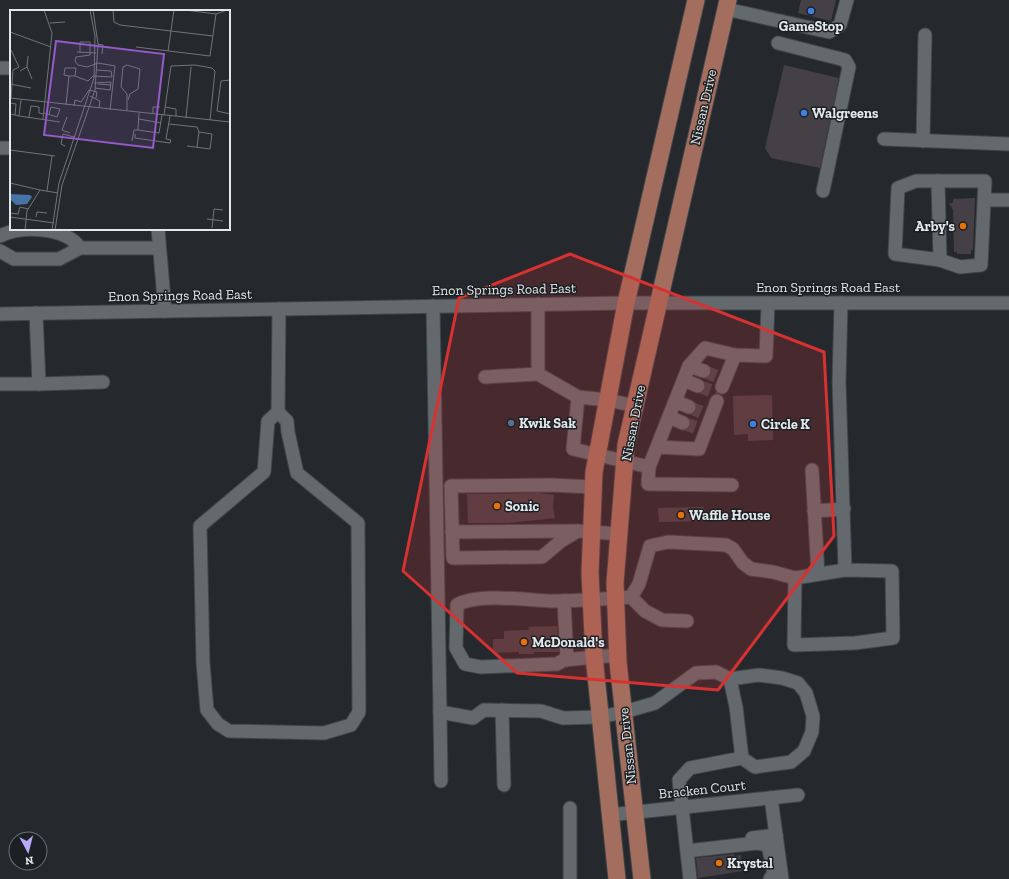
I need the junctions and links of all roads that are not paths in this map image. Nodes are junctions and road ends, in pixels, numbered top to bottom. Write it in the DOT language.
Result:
graph roads {
  1 [pos="696,0"];
  2 [pos="847,0"];
  3 [pos="727,4"];
  4 [pos="925,35"];
  5 [pos="778,43"];
  6 [pos="884,139"];
  7 [pos="923,141"];
  8 [pos="1009,144"];
  9 [pos="938,181"];
  10 [pos="823,191"];
  11 [pos="985,200"];
  12 [pos="1009,200"];
  13 [pos="158,230"];
  14 [pos="0,236"];
  15 [pos="80,248"];
  16 [pos="160,248"];
  17 [pos="0,251"];
  18 [pos="940,260"];
  19 [pos="626,303"];
  20 [pos="659,303"];
  21 [pos="768,303"];
  22 [pos="841,303"];
  23 [pos="1009,303"];
  24 [pos="538,304"];
  25 [pos="433,306"];
  26 [pos="279,309"];
  27 [pos="165,311"];
  28 [pos="0,314"];
  29 [pos="36,314"];
  30 [pos="735,355"];
  31 [pos="689,366"];
  32 [pos="704,371"];
  33 [pos="538,374"];
  34 [pos="484,377"];
  35 [pos="684,380"];
  36 [pos="722,381"];
  37 [pos="103,382"];
  38 [pos="0,384"];
  39 [pos="39,384"];
  40 [pos="698,386"];
  41 [pos="578,397"];
  42 [pos="608,400"];
  43 [pos="675,401"];
  44 [pos="717,401"];
  45 [pos="635,406"];
  46 [pos="689,407"];
  47 [pos="278,412"];
  48 [pos="669,417"];
  49 [pos="683,423"];
  50 [pos="657,447"];
  51 [pos="598,454"];
  52 [pos="625,460"];
  53 [pos="649,467"];
  54 [pos="812,470"];
  55 [pos="436,484"];
  56 [pos="732,485"];
  57 [pos="452,486"];
  58 [pos="594,487"];
  59 [pos="844,508"];
  60 [pos="814,511"];
  61 [pos="585,531"];
  62 [pos="452,532"];
  63 [pos="619,534"];
  64 [pos="453,558"];
  65 [pos="437,559"];
  66 [pos="845,570"];
  67 [pos="818,574"];
  68 [pos="795,578"];
  69 [pos="623,598"];
  70 [pos="564,600"];
  71 [pos="591,600"];
  72 [pos="438,605"];
  73 [pos="457,606"];
  74 [pos="687,621"];
  75 [pos="618,654"];
  76 [pos="594,656"];
  77 [pos="567,660"];
  78 [pos="730,680"];
  79 [pos="502,710"];
  80 [pos="440,712"];
  81 [pos="624,712"];
  82 [pos="600,717"];
  83 [pos="742,758"];
  84 [pos="441,781"];
  85 [pos="504,784"];
  86 [pos="798,795"];
  87 [pos="771,798"];
  88 [pos="570,808"];
  89 [pos="682,808"];
  90 [pos="635,813"];
  91 [pos="609,815"];
  92 [pos="776,835"];
  93 [pos="686,848"];
  94 [pos="570,879"];
  95 [pos="617,879"];
  96 [pos="642,879"];
  97 [pos="690,879"];
  98 [pos="770,879"];
  99 [pos="782,879"];
  1 -- 19 [label="main road, Nissan Drive"];
  2 -- 3 [label="street"];
  3 -- 20 [label="main road, Nissan Drive"];
  4 -- 7 [label="street"];
  5 -- 10 [label="street"];
  6 -- 7 [label="street"];
  7 -- 8 [label="street"];
  9 -- 11 [label="street"];
  9 -- 18 [label="street"];
  9 -- 18 [label="street"];
  11 -- 12 [label="street"];
  11 -- 18 [label="street"];
  13 -- 16 [label="street"];
  14 -- 15 [label="street"];
  15 -- 16 [label="street"];
  15 -- 17 [label="street"];
  16 -- 27 [label="street"];
  19 -- 20 [label="street, Enon Springs Road East"];
  19 -- 24 [label="street, Enon Springs Road East"];
  19 -- 42 [label="main road, Nissan Drive"];
  20 -- 21 [label="street, Enon Springs Road East"];
  20 -- 45 [label="main road, Nissan Drive"];
  21 -- 22 [label="street, Enon Springs Road East"];
  21 -- 30 [label="street"];
  22 -- 23 [label="street, Enon Springs Road East"];
  22 -- 59 [label="street"];
  24 -- 25 [label="street, Enon Springs Road East"];
  24 -- 33 [label="street"];
  25 -- 26 [label="street, Enon Springs Road East"];
  25 -- 55 [label="street"];
  26 -- 27 [label="street, Enon Springs Road East"];
  26 -- 47 [label="street"];
  27 -- 29 [label="street, Enon Springs Road East"];
  28 -- 29 [label="street, Enon Springs Road East"];
  29 -- 39 [label="street"];
  30 -- 31 [label="street"];
  30 -- 36 [label="street"];
  31 -- 32 [label="street"];
  31 -- 35 [label="street"];
  33 -- 34 [label="street"];
  33 -- 41 [label="street"];
  35 -- 40 [label="street"];
  35 -- 43 [label="street"];
  37 -- 39 [label="street"];
  38 -- 39 [label="street"];
  41 -- 42 [label="street"];
  41 -- 51 [label="street"];
  42 -- 45 [label="street"];
  42 -- 51 [label="main road, Nissan Drive"];
  43 -- 46 [label="street"];
  43 -- 48 [label="street"];
  44 -- 50 [label="street"];
  45 -- 52 [label="main road, Nissan Drive"];
  47 -- 47 [label="street"];
  48 -- 49 [label="street"];
  48 -- 50 [label="street"];
  50 -- 53 [label="street"];
  51 -- 52 [label="street"];
  51 -- 58 [label="main road, Nissan Drive"];
  52 -- 53 [label="street"];
  52 -- 63 [label="main road, Nissan Drive"];
  53 -- 56 [label="street"];
  54 -- 60 [label="street"];
  55 -- 57 [label="street"];
  55 -- 65 [label="street"];
  57 -- 58 [label="street"];
  57 -- 62 [label="street"];
  58 -- 61 [label="main road, Nissan Drive"];
  59 -- 60 [label="street"];
  59 -- 66 [label="street"];
  60 -- 67 [label="street"];
  61 -- 62 [label="street"];
  61 -- 63 [label="street"];
  61 -- 64 [label="street"];
  61 -- 71 [label="main road, Nissan Drive"];
  62 -- 64 [label="street"];
  63 -- 69 [label="main road, Nissan Drive"];
  64 -- 65 [label="street"];
  65 -- 72 [label="street"];
  66 -- 67 [label="street"];
  66 -- 68 [label="street"];
  67 -- 68 [label="street"];
  68 -- 69 [label="street"];
  69 -- 71 [label="street"];
  69 -- 74 [label="street"];
  69 -- 75 [label="main road, Nissan Drive"];
  70 -- 71 [label="street"];
  70 -- 73 [label="street"];
  70 -- 77 [label="street"];
  71 -- 76 [label="main road, Nissan Drive"];
  72 -- 73 [label="street"];
  72 -- 80 [label="street"];
  73 -- 77 [label="street"];
  75 -- 76 [label="street"];
  75 -- 81 [label="main road, Nissan Drive"];
  76 -- 77 [label="street"];
  76 -- 82 [label="main road, Nissan Drive"];
  78 -- 81 [label="street"];
  78 -- 83 [label="street"];
  78 -- 83 [label="street"];
  79 -- 80 [label="street"];
  79 -- 82 [label="street"];
  79 -- 85 [label="street"];
  80 -- 84 [label="street"];
  81 -- 82 [label="street"];
  81 -- 90 [label="main road, Nissan Drive"];
  82 -- 91 [label="main road, Nissan Drive"];
  83 -- 89 [label="street"];
  86 -- 87 [label="street, Bracken Court"];
  87 -- 89 [label="street, Bracken Court"];
  87 -- 92 [label="street"];
  88 -- 94 [label="street"];
  89 -- 90 [label="street, Bracken Court"];
  89 -- 93 [label="street"];
  90 -- 91 [label="street, Bracken Court"];
  90 -- 96 [label="main road, Nissan Drive"];
  91 -- 95 [label="main road, Nissan Drive"];
  92 -- 93 [label="street"];
  92 -- 99 [label="street"];
  93 -- 97 [label="street"];
  93 -- 98 [label="street"];
}
